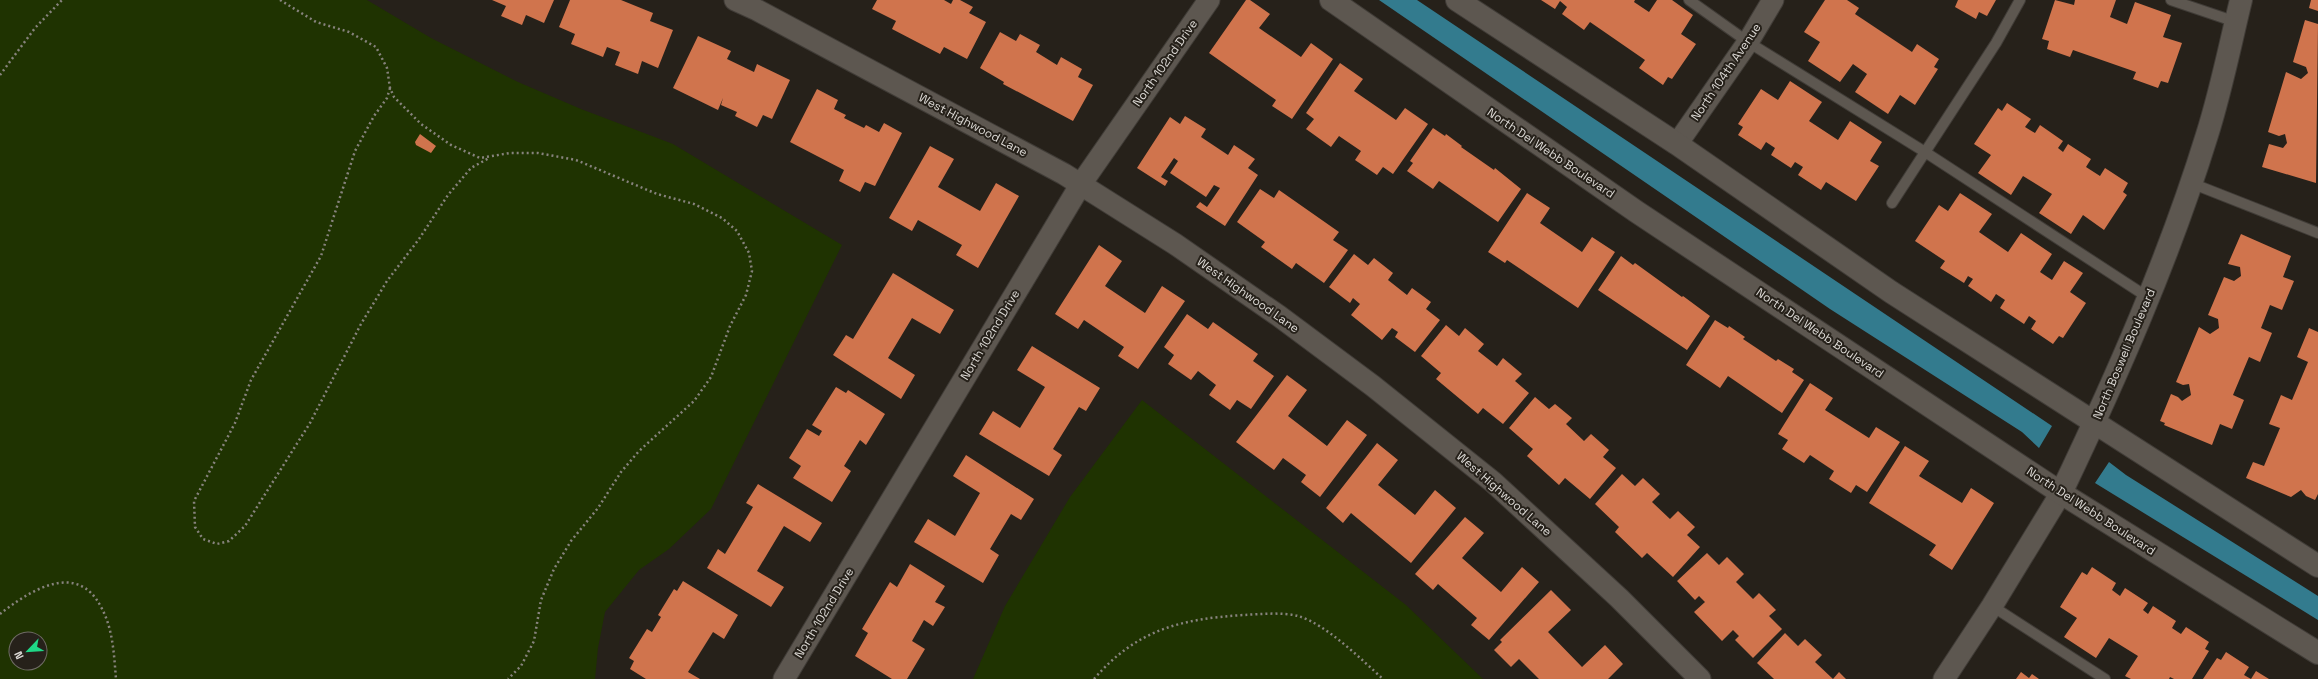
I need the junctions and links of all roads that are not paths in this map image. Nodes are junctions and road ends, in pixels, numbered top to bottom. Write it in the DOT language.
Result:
graph roads {
  1 [pos="735,0"];
  2 [pos="1209,0"];
  3 [pos="1331,0"];
  4 [pos="1457,0"];
  5 [pos="1689,0"];
  6 [pos="1773,0"];
  7 [pos="2020,0"];
  8 [pos="2171,0"];
  9 [pos="2241,0"];
  10 [pos="2236,22"];
  11 [pos="1748,42"];
  12 [pos="1677,144"];
  13 [pos="1925,152"];
  14 [pos="2190,183"];
  15 [pos="1081,184"];
  16 [pos="1892,204"];
  17 [pos="2318,233"];
  18 [pos="2148,298"];
  19 [pos="2094,424"];
  20 [pos="2061,493"];
  21 [pos="2318,566"];
  22 [pos="1992,606"];
  23 [pos="2318,652"];
  24 [pos="784,679"];
  25 [pos="1700,679"];
  26 [pos="1944,679"];
  27 [pos="2105,679"];
  1 -- 15 [label="street, West Highwood Lane"];
  2 -- 15 [label="street, North 102nd Drive"];
  3 -- 20 [label="street, North Del Webb Boulevard"];
  4 -- 12 [label="street"];
  5 -- 11 [label="lane"];
  6 -- 11 [label="street, North 104th Avenue"];
  7 -- 13 [label="lane"];
  8 -- 10 [label="lane"];
  9 -- 10 [label="street, North Boswell Boulevard"];
  10 -- 14 [label="street, North Boswell Boulevard"];
  11 -- 12 [label="street, North 104th Avenue"];
  11 -- 13 [label="lane"];
  12 -- 19 [label="street"];
  13 -- 16 [label="lane"];
  13 -- 18 [label="lane"];
  14 -- 17 [label="lane"];
  14 -- 18 [label="street, North Boswell Boulevard"];
  15 -- 24 [label="street, North 102nd Drive"];
  15 -- 25 [label="street, West Highwood Lane"];
  18 -- 19 [label="street, North Boswell Boulevard"];
  19 -- 20 [label="street, North Boswell Boulevard"];
  19 -- 21 [label="street"];
  20 -- 22 [label="street, North Boswell Boulevard"];
  20 -- 23 [label="street, North Del Webb Boulevard"];
  22 -- 26 [label="street, North Boswell Boulevard"];
  22 -- 27 [label="lane"];
}
